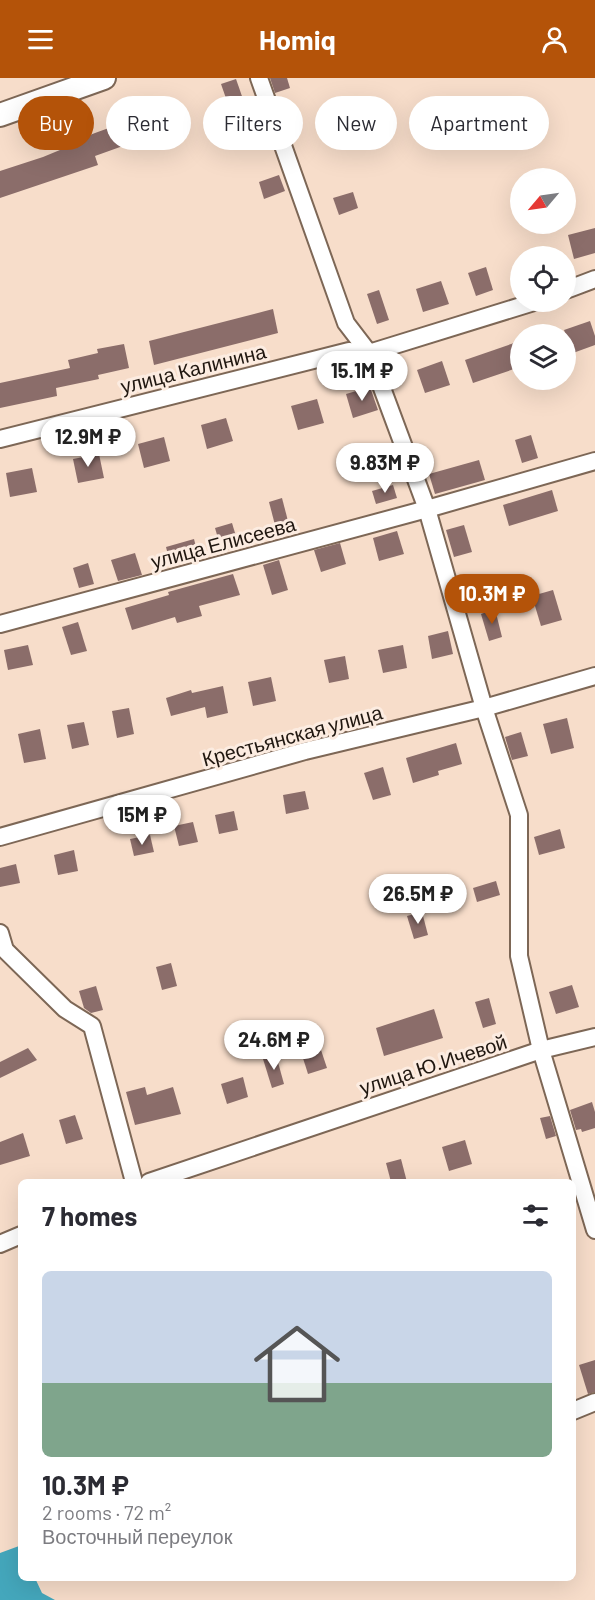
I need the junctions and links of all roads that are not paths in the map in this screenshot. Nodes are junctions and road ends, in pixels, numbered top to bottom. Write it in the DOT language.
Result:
graph roads {
  1 [pos="104,78"];
  2 [pos="259,78"];
  3 [pos="0,115"];
  4 [pos="595,279"];
  5 [pos="576,286"];
  6 [pos="510,309"];
  7 [pos="369,353"];
  8 [pos="0,439"];
  9 [pos="595,461"];
  10 [pos="428,509"];
  11 [pos="0,624"];
  12 [pos="595,676"];
  13 [pos="484,708"];
  14 [pos="0,837"];
  15 [pos="0,933"];
  16 [pos="595,1037"];
  17 [pos="541,1050"];
  18 [pos="133,1179"];
  19 [pos="158,1179"];
  20 [pos="595,1230"];
  21 [pos="18,1236"];
  22 [pos="0,1244"];
  23 [pos="595,1402"];
  24 [pos="576,1410"];
  1 -- 3 [label="main road"];
  2 -- 7 [label="street"];
  4 -- 5 [label="street"];
  6 -- 7 [label="street, улица Калинина"];
  7 -- 8 [label="street, улица Калинина"];
  7 -- 10 [label="street"];
  9 -- 10 [label="street, улица Елисеева"];
  10 -- 11 [label="street, улица Елисеева"];
  10 -- 13 [label="street"];
  12 -- 13 [label="street, Крестьянская улица"];
  13 -- 14 [label="street, Крестьянская улица"];
  13 -- 17 [label="street"];
  15 -- 18 [label="street"];
  16 -- 17 [label="street, улица Ю.Ичевой"];
  17 -- 19 [label="street, улица Ю.Ичевой"];
  17 -- 20 [label="street"];
  21 -- 22 [label="street"];
  23 -- 24 [label="street"];
}
